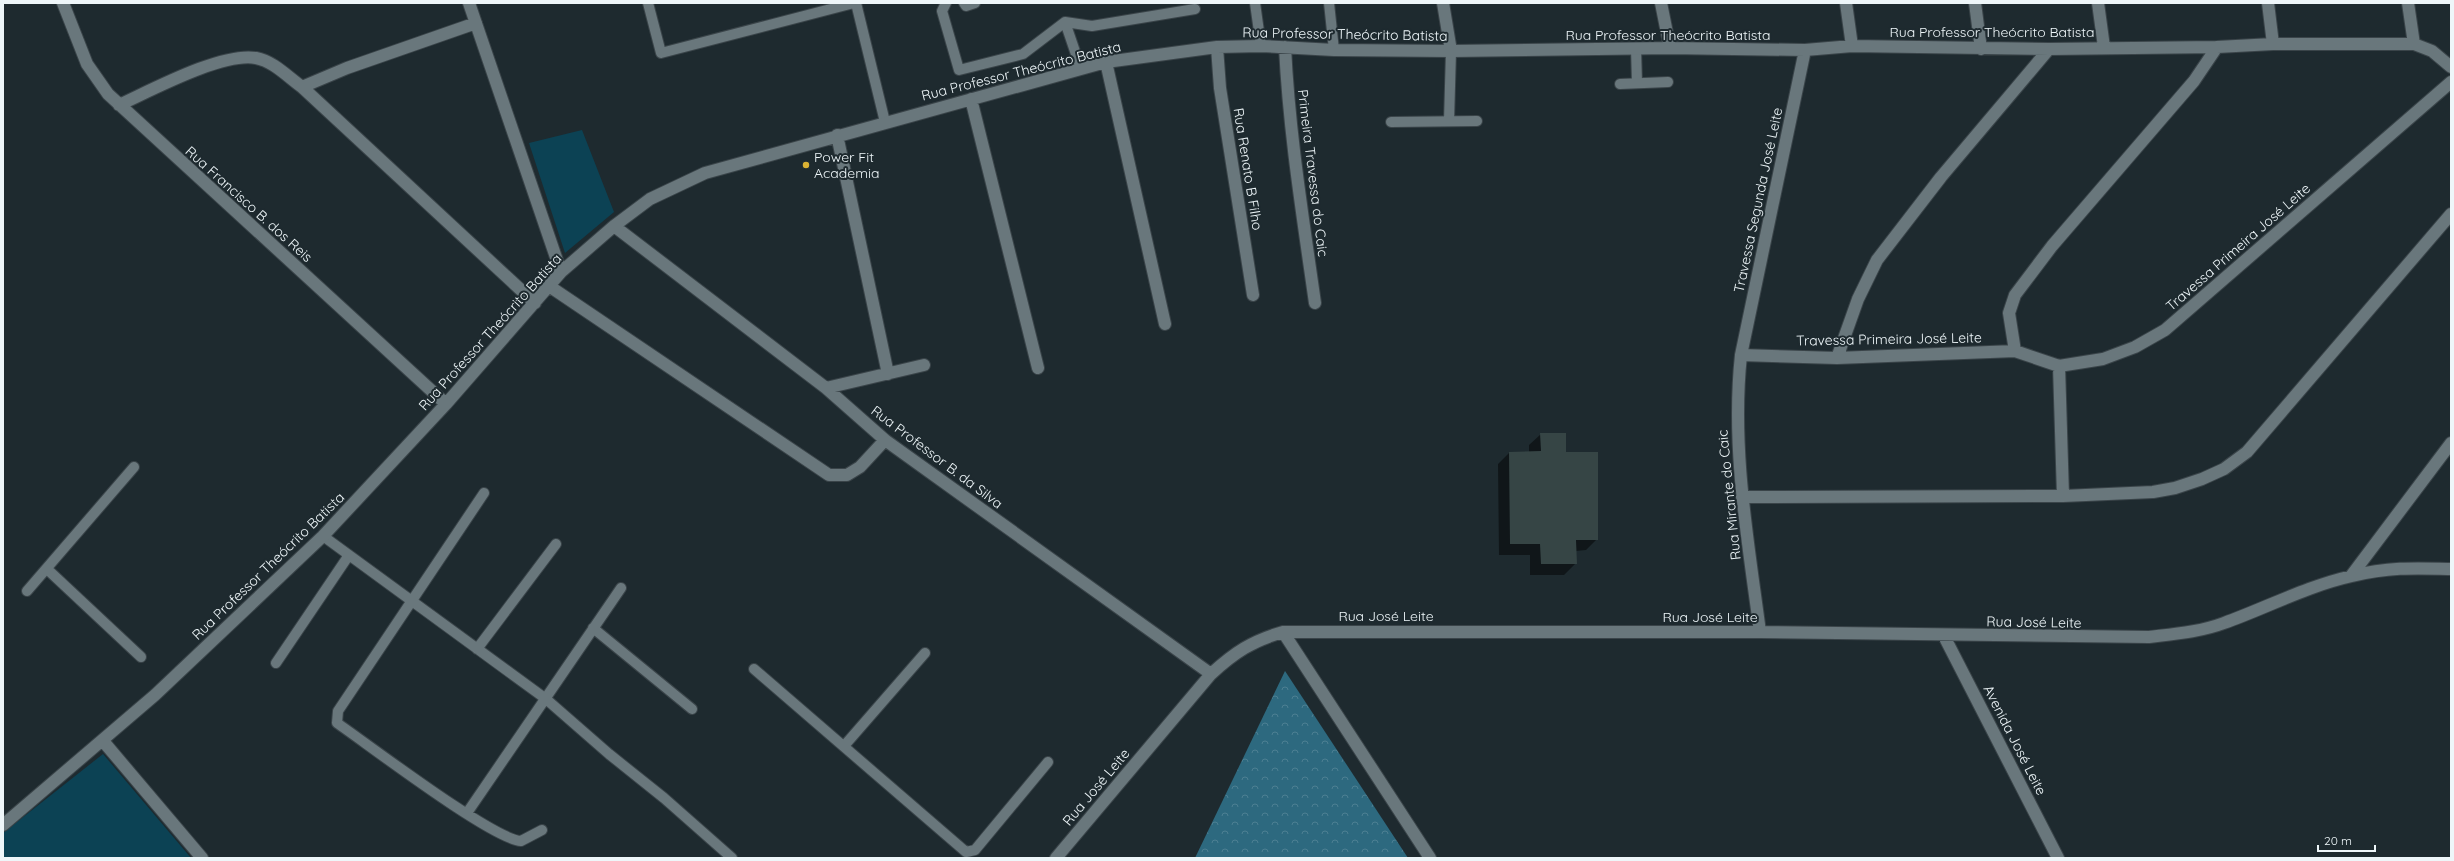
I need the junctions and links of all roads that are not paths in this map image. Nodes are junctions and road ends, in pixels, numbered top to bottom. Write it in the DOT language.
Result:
graph roads {
  1 [pos="63,3"];
  2 [pos="469,3"];
  3 [pos="648,3"];
  4 [pos="855,3"];
  5 [pos="946,3"];
  6 [pos="964,3"];
  7 [pos="974,3"];
  8 [pos="1255,3"];
  9 [pos="1329,3"];
  10 [pos="1443,3"];
  11 [pos="1661,3"];
  12 [pos="1846,3"];
  13 [pos="1975,3"];
  14 [pos="2098,3"];
  15 [pos="2268,3"];
  16 [pos="2408,3"];
  17 [pos="1195,9"];
  18 [pos="1065,22"];
  19 [pos="476,23"];
  20 [pos="2273,44"];
  21 [pos="2414,44"];
  22 [pos="1217,46"];
  23 [pos="1261,46"];
  24 [pos="1852,46"];
  25 [pos="1285,47"];
  26 [pos="2104,47"];
  27 [pos="2217,47"];
  28 [pos="1636,48"];
  29 [pos="1670,48"];
  30 [pos="1981,49"];
  31 [pos="2049,49"];
  32 [pos="1334,50"];
  33 [pos="1804,50"];
  34 [pos="1451,51"];
  35 [pos="1106,62"];
  36 [pos="2451,67"];
  37 [pos="1081,69"];
  38 [pos="1668,82"];
  39 [pos="2451,82"];
  40 [pos="1637,83"];
  41 [pos="1620,84"];
  42 [pos="302,87"];
  43 [pos="971,99"];
  44 [pos="119,105"];
  45 [pos="1449,121"];
  46 [pos="1477,121"];
  47 [pos="885,122"];
  48 [pos="1391,122"];
  49 [pos="837,135"];
  50 [pos="2451,214"];
  51 [pos="614,226"];
  52 [pos="561,272"];
  53 [pos="549,286"];
  54 [pos="1253,295"];
  55 [pos="535,303"];
  56 [pos="1315,303"];
  57 [pos="1165,324"];
  58 [pos="2015,351"];
  59 [pos="1741,355"];
  60 [pos="1837,358"];
  61 [pos="924,365"];
  62 [pos="2059,366"];
  63 [pos="1038,368"];
  64 [pos="888,374"];
  65 [pos="826,388"];
  66 [pos="446,404"];
  67 [pos="886,440"];
  68 [pos="2451,443"];
  69 [pos="134,467"];
  70 [pos="484,493"];
  71 [pos="2063,496"];
  72 [pos="1742,497"];
  73 [pos="323,536"];
  74 [pos="556,544"];
  75 [pos="349,555"];
  76 [pos="47,569"];
  77 [pos="2451,570"];
  78 [pos="2350,576"];
  79 [pos="621,588"];
  80 [pos="27,591"];
  81 [pos="411,600"];
  82 [pos="593,628"];
  83 [pos="1283,632"];
  84 [pos="1760,632"];
  85 [pos="1944,636"];
  86 [pos="477,649"];
  87 [pos="925,653"];
  88 [pos="141,658"];
  89 [pos="276,663"];
  90 [pos="754,670"];
  91 [pos="1211,674"];
  92 [pos="546,699"];
  93 [pos="692,709"];
  94 [pos="103,741"];
  95 [pos="844,746"];
  96 [pos="1048,762"];
  97 [pos="467,813"];
  98 [pos="3,825"];
  99 [pos="542,830"];
  100 [pos="202,858"];
  101 [pos="732,858"];
  102 [pos="1056,858"];
  103 [pos="1430,858"];
  104 [pos="2058,858"];
  1 -- 44 [label="street, Rua Francisco B. dos Reis"];
  2 -- 19 [label="street"];
  3 -- 4 [label="lane"];
  4 -- 47 [label="lane"];
  5 -- 18 [label="lane"];
  6 -- 7 [label="lane"];
  8 -- 23 [label="lane"];
  9 -- 32 [label="lane"];
  10 -- 34 [label="street"];
  11 -- 29 [label="street"];
  12 -- 24 [label="street"];
  13 -- 30 [label="street"];
  14 -- 26 [label="street"];
  15 -- 20 [label="street"];
  16 -- 21 [label="street"];
  17 -- 18 [label="lane"];
  18 -- 37 [label="lane"];
  19 -- 42 [label="street"];
  19 -- 52 [label="street"];
  20 -- 21 [label="street, Rua Professor Theócrito Batista"];
  20 -- 27 [label="street, Rua Professor Theócrito Batista"];
  21 -- 36 [label="street, Rua Professor Theócrito Batista"];
  22 -- 23 [label="street, Rua Professor Theócrito Batista"];
  22 -- 35 [label="street, Rua Professor Theócrito Batista"];
  22 -- 54 [label="street, Rua Renato B Filho"];
  23 -- 25 [label="street, Rua Professor Theócrito Batista"];
  24 -- 30 [label="street, Rua Professor Theócrito Batista"];
  24 -- 33 [label="street, Rua Professor Theócrito Batista"];
  25 -- 32 [label="street, Rua Professor Theócrito Batista"];
  25 -- 56 [label="street, Primeira Travessa do Caic"];
  26 -- 27 [label="street, Rua Professor Theócrito Batista"];
  26 -- 31 [label="street, Rua Professor Theócrito Batista"];
  27 -- 58 [label="street"];
  28 -- 29 [label="street, Rua Professor Theócrito Batista"];
  28 -- 34 [label="street, Rua Professor Theócrito Batista"];
  28 -- 40 [label="lane"];
  29 -- 33 [label="street, Rua Professor Theócrito Batista"];
  30 -- 31 [label="street, Rua Professor Theócrito Batista"];
  31 -- 60 [label="street"];
  32 -- 34 [label="street, Rua Professor Theócrito Batista"];
  33 -- 59 [label="street, Travessa Segunda José Leite"];
  34 -- 45 [label="lane"];
  35 -- 37 [label="street, Rua Professor Theócrito Batista"];
  35 -- 57 [label="street"];
  37 -- 43 [label="street, Rua Professor Theócrito Batista"];
  38 -- 40 [label="lane"];
  39 -- 62 [label="street, Travessa Primeira José Leite"];
  40 -- 41 [label="lane"];
  42 -- 44 [label="street"];
  42 -- 55 [label="street"];
  43 -- 47 [label="street, Rua Professor Theócrito Batista"];
  43 -- 63 [label="street"];
  44 -- 66 [label="street, Rua Francisco B. dos Reis"];
  45 -- 46 [label="lane"];
  45 -- 48 [label="lane"];
  47 -- 49 [label="street, Rua Professor Theócrito Batista"];
  49 -- 51 [label="street, Rua Professor Theócrito Batista"];
  49 -- 64 [label="street"];
  50 -- 71 [label="street"];
  51 -- 52 [label="street, Rua Professor Theócrito Batista"];
  51 -- 65 [label="street, Rua Professor B. da Silva"];
  52 -- 53 [label="street, Rua Professor Theócrito Batista"];
  53 -- 55 [label="street, Rua Professor Theócrito Batista"];
  53 -- 67 [label="street"];
  55 -- 66 [label="street, Rua Professor Theócrito Batista"];
  58 -- 60 [label="street, Travessa Primeira José Leite"];
  58 -- 62 [label="street, Travessa Primeira José Leite"];
  59 -- 60 [label="street, Travessa Primeira José Leite"];
  59 -- 72 [label="street, Rua Mirante do Caic"];
  61 -- 64 [label="street"];
  62 -- 71 [label="street"];
  64 -- 65 [label="street"];
  65 -- 67 [label="street, Rua Professor B. da Silva"];
  66 -- 73 [label="street, Rua Professor Theócrito Batista"];
  67 -- 91 [label="street, Rua Professor B. da Silva"];
  68 -- 78 [label="street"];
  69 -- 76 [label="lane"];
  70 -- 81 [label="lane"];
  71 -- 72 [label="street"];
  72 -- 84 [label="street, Rua Mirante do Caic"];
  73 -- 75 [label="lane"];
  73 -- 94 [label="street, Rua Professor Theócrito Batista"];
  74 -- 86 [label="lane"];
  75 -- 81 [label="lane"];
  75 -- 89 [label="lane"];
  76 -- 80 [label="lane"];
  76 -- 88 [label="lane"];
  77 -- 78 [label="street, Rua José Leite"];
  78 -- 85 [label="street, Rua José Leite"];
  79 -- 82 [label="lane"];
  81 -- 86 [label="lane"];
  81 -- 97 [label="lane"];
  82 -- 92 [label="lane"];
  82 -- 93 [label="lane"];
  83 -- 84 [label="street, Rua José Leite"];
  83 -- 91 [label="street, Rua José Leite"];
  83 -- 103 [label="street"];
  84 -- 85 [label="street, Rua José Leite"];
  85 -- 104 [label="street, Avenida José Leite"];
  86 -- 92 [label="lane"];
  87 -- 95 [label="lane"];
  90 -- 95 [label="lane"];
  91 -- 102 [label="street, Rua José Leite"];
  92 -- 97 [label="lane"];
  92 -- 101 [label="lane"];
  94 -- 98 [label="street, Rua Professor Theócrito Batista"];
  94 -- 100 [label="street"];
  95 -- 96 [label="lane"];
  97 -- 99 [label="lane"];
}
